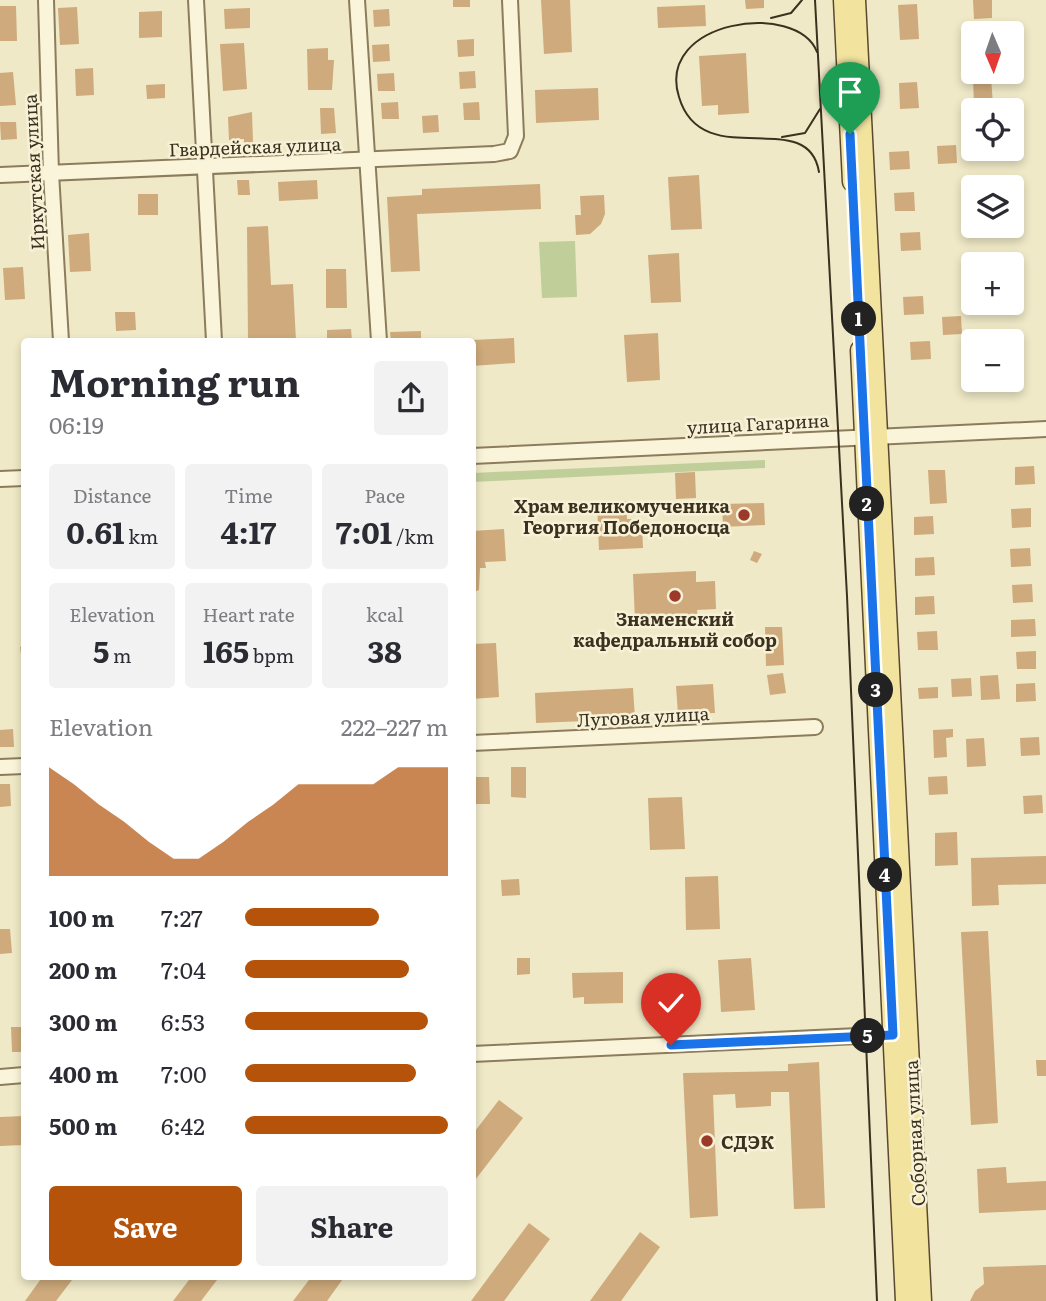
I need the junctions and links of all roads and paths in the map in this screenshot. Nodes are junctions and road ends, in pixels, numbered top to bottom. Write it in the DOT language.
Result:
graph roads {
  1 [pos="46,0"];
  2 [pos="196,0"];
  3 [pos="357,0"];
  4 [pos="510,0"];
  5 [pos="843,0"];
  6 [pos="856,0"];
  7 [pos="856,134"];
  8 [pos="366,160"];
  9 [pos="203,168"];
  10 [pos="51,173"];
  11 [pos="0,175"];
  12 [pos="61,338"];
  13 [pos="214,338"];
  14 [pos="379,338"];
  15 [pos="1046,429"];
  16 [pos="871,437"];
  17 [pos="476,456"];
  18 [pos="21,478"];
  19 [pos="0,479"];
  20 [pos="815,727"];
  21 [pos="476,743"];
  22 [pos="21,766"];
  23 [pos="0,767"];
  24 [pos="901,1034"];
  25 [pos="476,1054"];
  26 [pos="21,1075"];
  27 [pos="0,1077"];
  28 [pos="905,1301"];
  29 [pos="922,1301"];
  1 -- 10 [label="street, Иркутская улица"];
  2 -- 9 [label="street"];
  3 -- 8 [label="street"];
  4 -- 8 [label="street, Гвардейская улица"];
  5 -- 7 [label="main road, Соборная улица"];
  6 -- 7 [label="main road, Соборная улица"];
  7 -- 16 [label="main road, Соборная улица"];
  8 -- 9 [label="street, Гвардейская улица"];
  8 -- 14 [label="street"];
  9 -- 10 [label="street, Гвардейская улица"];
  9 -- 13 [label="street"];
  10 -- 11 [label="street, Гвардейская улица"];
  10 -- 12 [label="street, Иркутская улица"];
  15 -- 16 [label="street, улица Гагарина"];
  16 -- 17 [label="street, улица Гагарина"];
  16 -- 24 [label="main road, Соборная улица"];
  18 -- 19 [label="street"];
  20 -- 21 [label="street, Луговая улица"];
  22 -- 23 [label="street"];
  24 -- 25 [label="street"];
  24 -- 28 [label="main road, Соборная улица"];
  24 -- 29 [label="main road, Соборная улица"];
  26 -- 27 [label="street"];
}
